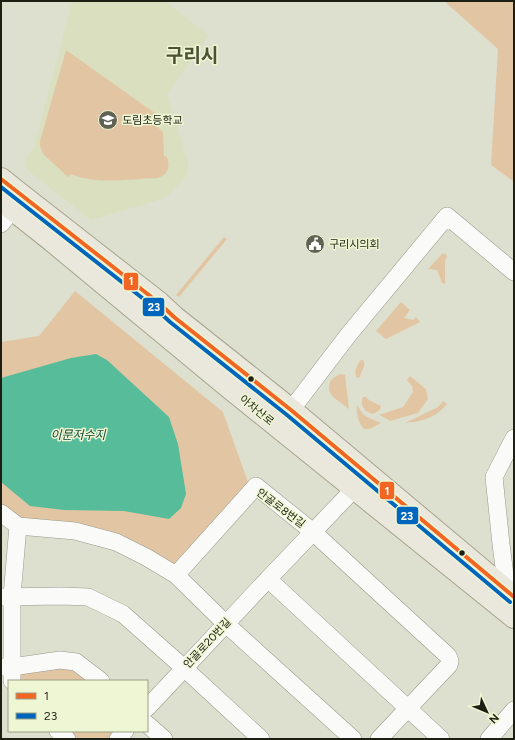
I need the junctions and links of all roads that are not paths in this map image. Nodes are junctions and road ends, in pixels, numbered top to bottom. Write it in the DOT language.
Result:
graph roads {
  1 [pos="1,179"];
  2 [pos="5,211"];
  3 [pos="514,272"];
  4 [pos="291,410"];
  5 [pos="514,438"];
  6 [pos="354,488"];
  7 [pos="1,513"];
  8 [pos="18,526"];
  9 [pos="313,532"];
  10 [pos="176,575"];
  11 [pos="268,579"];
  12 [pos="511,594"];
  13 [pos="6,596"];
  14 [pos="514,618"];
  15 [pos="226,624"];
  16 [pos="184,668"];
  17 [pos="8,672"];
  18 [pos="100,680"];
  19 [pos="148,707"];
  20 [pos="408,709"];
  21 [pos="514,710"];
  22 [pos="148,725"];
  23 [pos="59,732"];
  24 [pos="67,739"];
  25 [pos="164,739"];
  26 [pos="261,739"];
  27 [pos="352,739"];
  28 [pos="379,739"];
  29 [pos="440,739"];
  30 [pos="489,739"];
  1 -- 4 [label="main road, 아차산로"];
  2 -- 6 [label="main road, 아차산로"];
  3 -- 4 [label="street"];
  4 -- 12 [label="main road, 아차산로"];
  5 -- 12 [label="street"];
  6 -- 9 [label="street"];
  6 -- 14 [label="main road, 아차산로"];
  7 -- 8 [label="street"];
  8 -- 10 [label="street"];
  8 -- 13 [label="street"];
  9 -- 10 [label="street, 안골로8번길"];
  9 -- 11 [label="street, 안골로8번길"];
  9 -- 20 [label="street"];
  10 -- 15 [label="street"];
  11 -- 15 [label="street, 안골로20번길"];
  11 -- 20 [label="street"];
  13 -- 16 [label="street"];
  13 -- 17 [label="street"];
  15 -- 16 [label="street, 안골로20번길"];
  15 -- 27 [label="street"];
  16 -- 19 [label="street, 안골로20번길"];
  16 -- 26 [label="street"];
  17 -- 18 [label="street"];
  20 -- 28 [label="street"];
  20 -- 29 [label="street"];
  21 -- 30 [label="street"];
  22 -- 25 [label="street"];
  23 -- 24 [label="street"];
}
